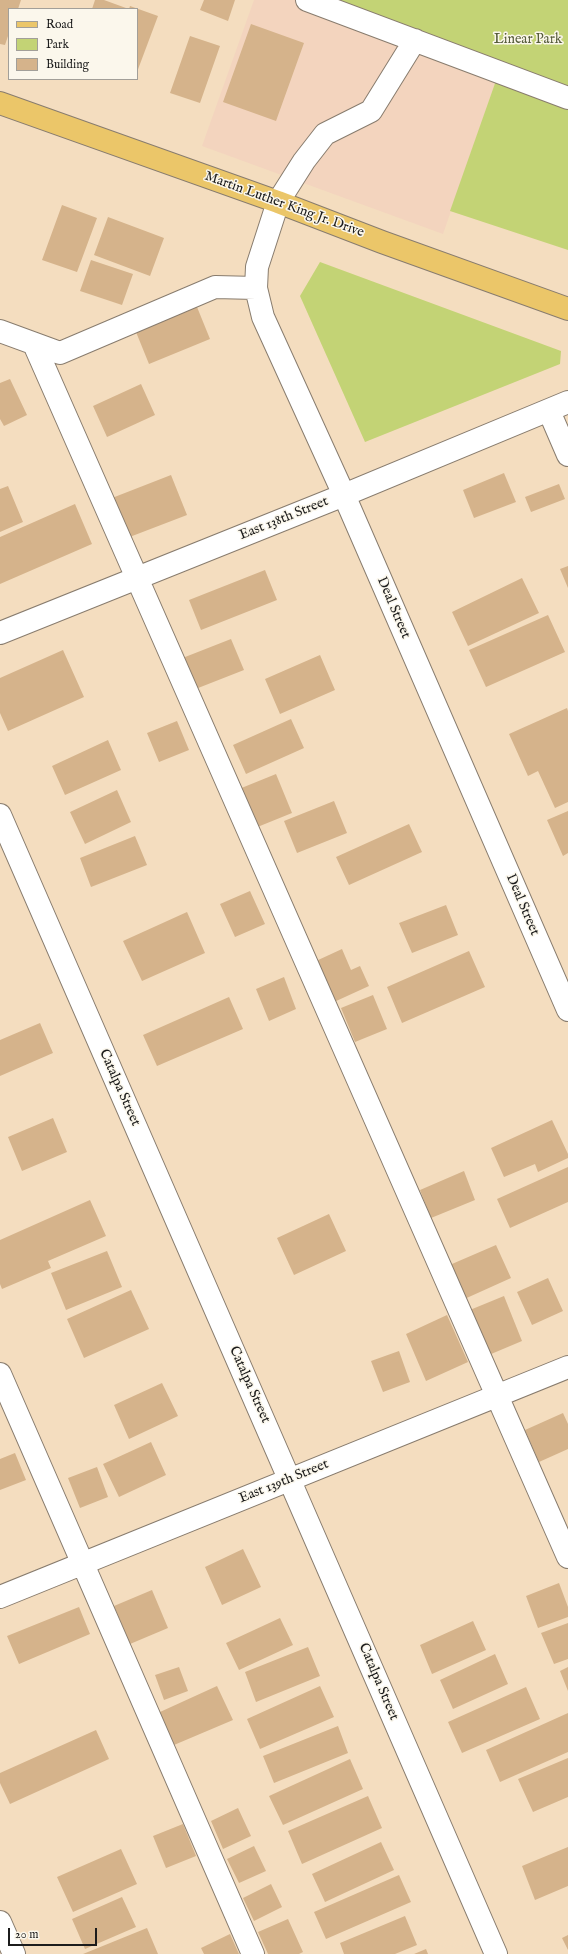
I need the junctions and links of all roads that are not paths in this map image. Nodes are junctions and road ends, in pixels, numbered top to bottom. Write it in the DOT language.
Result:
graph roads {
  1 [pos="307,0"];
  2 [pos="415,40"];
  3 [pos="568,98"];
  4 [pos="0,103"];
  5 [pos="278,202"];
  6 [pos="256,288"];
  7 [pos="568,309"];
  8 [pos="0,331"];
  9 [pos="34,344"];
  10 [pos="558,407"];
  11 [pos="568,455"];
  12 [pos="344,495"];
  13 [pos="138,578"];
  14 [pos="0,633"];
  15 [pos="0,816"];
  16 [pos="568,1010"];
  17 [pos="568,1367"];
  18 [pos="0,1374"];
  19 [pos="497,1396"];
  20 [pos="290,1479"];
  21 [pos="568,1557"];
  22 [pos="83,1563"];
  23 [pos="0,1597"];
  24 [pos="0,1922"];
  25 [pos="14,1954"];
  26 [pos="253,1954"];
  27 [pos="496,1954"];
  1 -- 2 [label="street"];
  2 -- 3 [label="street"];
  2 -- 5 [label="street, Deal Street"];
  4 -- 5 [label="main road, Martin Luther King Jr. Drive"];
  5 -- 6 [label="street, Deal Street"];
  5 -- 7 [label="main road, Martin Luther King Jr. Drive"];
  6 -- 9 [label="street"];
  6 -- 12 [label="street, Deal Street"];
  8 -- 9 [label="street"];
  9 -- 13 [label="street"];
  10 -- 11 [label="street"];
  10 -- 12 [label="street, East 138th Street"];
  12 -- 13 [label="street, East 138th Street"];
  12 -- 16 [label="street, Deal Street"];
  13 -- 14 [label="street, East 138th Street"];
  13 -- 19 [label="street"];
  15 -- 20 [label="street, Catalpa Street"];
  17 -- 19 [label="street, East 139th Street"];
  18 -- 22 [label="street"];
  19 -- 20 [label="street, East 139th Street"];
  19 -- 21 [label="street"];
  20 -- 22 [label="street, East 139th Street"];
  20 -- 27 [label="street, Catalpa Street"];
  22 -- 23 [label="street, East 139th Street"];
  22 -- 26 [label="street"];
  24 -- 25 [label="street"];
}
